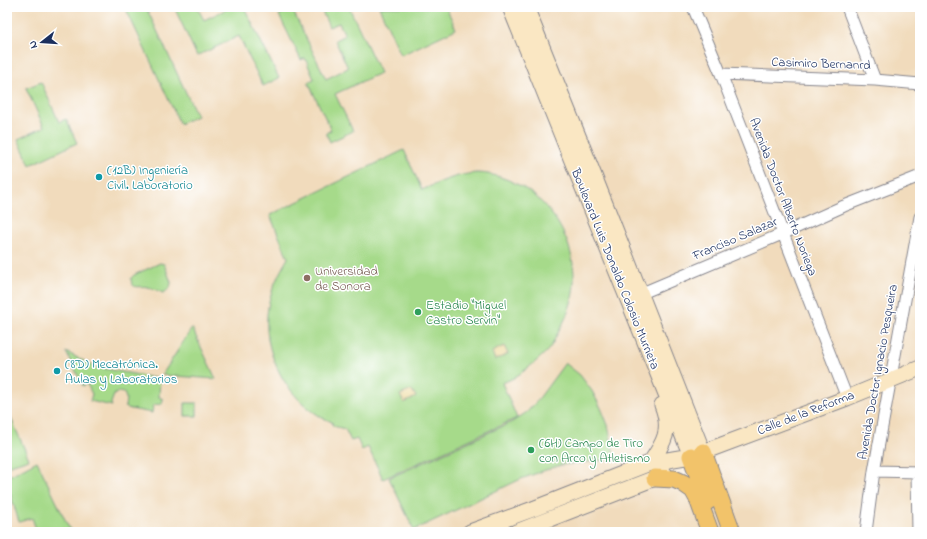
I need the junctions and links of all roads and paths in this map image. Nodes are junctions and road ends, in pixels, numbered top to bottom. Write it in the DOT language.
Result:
graph roads {
  1 [pos="510,7"];
  2 [pos="526,7"];
  3 [pos="693,7"];
  4 [pos="847,7"];
  5 [pos="720,74"];
  6 [pos="875,80"];
  7 [pos="920,84"];
  8 [pos="920,176"];
  9 [pos="920,217"];
  10 [pos="782,234"];
  11 [pos="641,293"];
  12 [pos="627,299"];
  13 [pos="643,338"];
  14 [pos="920,368"];
  15 [pos="890,381"];
  16 [pos="847,398"];
  17 [pos="697,454"];
  18 [pos="653,471"];
  19 [pos="874,471"];
  20 [pos="919,472"];
  21 [pos="470,532"];
  22 [pos="516,532"];
  23 [pos="710,532"];
  24 [pos="719,532"];
  25 [pos="732,532"];
  26 [pos="866,532"];
  27 [pos="918,532"];
  1 -- 12 [label="main road, Boulevard Luis Donaldo Colosio Murrieta"];
  2 -- 11 [label="main road, Boulevard Luis Donaldo Colosio Murrieta"];
  3 -- 5 [label="street, Avenida Doctor Alberto Noriega"];
  4 -- 6 [label="street"];
  5 -- 6 [label="street, Casimiro Bernanrd"];
  5 -- 10 [label="street, Avenida Doctor Alberto Noriega"];
  6 -- 7 [label="street, Casimiro Bernanrd"];
  8 -- 10 [label="street, Franciso Salazar"];
  9 -- 15 [label="street, Avenida Doctor Ignacio Pesqueira"];
  10 -- 11 [label="street, Franciso Salazar"];
  10 -- 16 [label="street, Avenida Doctor Alberto Noriega"];
  11 -- 12 [label="street, Franciso Salazar"];
  11 -- 17 [label="main road, Boulevard Luis Donaldo Colosio Murrieta"];
  12 -- 13 [label="main road, Boulevard Luis Donaldo Colosio Murrieta"];
  13 -- 17 [label="main road, Boulevard Luis Donaldo Colosio Murrieta"];
  13 -- 18 [label="main road"];
  14 -- 15 [label="main road, Calle de la Reforma"];
  15 -- 16 [label="main road, Calle de la Reforma"];
  15 -- 19 [label="street, Avenida Doctor Ignacio Pesqueira"];
  16 -- 17 [label="main road, Calle de la Reforma"];
  17 -- 18 [label="main road, Calle de la Reforma"];
  17 -- 24 [label="main road, Boulevard Luis Donaldo Colosio Murrieta"];
  17 -- 25 [label="main road, Boulevard Luis Donaldo Colosio Murrieta"];
  18 -- 21 [label="main road, Calle de la Reforma"];
  18 -- 22 [label="main road, Calle de la Reforma"];
  18 -- 23 [label="main road"];
  19 -- 20 [label="street"];
  19 -- 26 [label="street, Avenida Doctor Ignacio Pesqueira"];
  20 -- 27 [label="street"];
}
